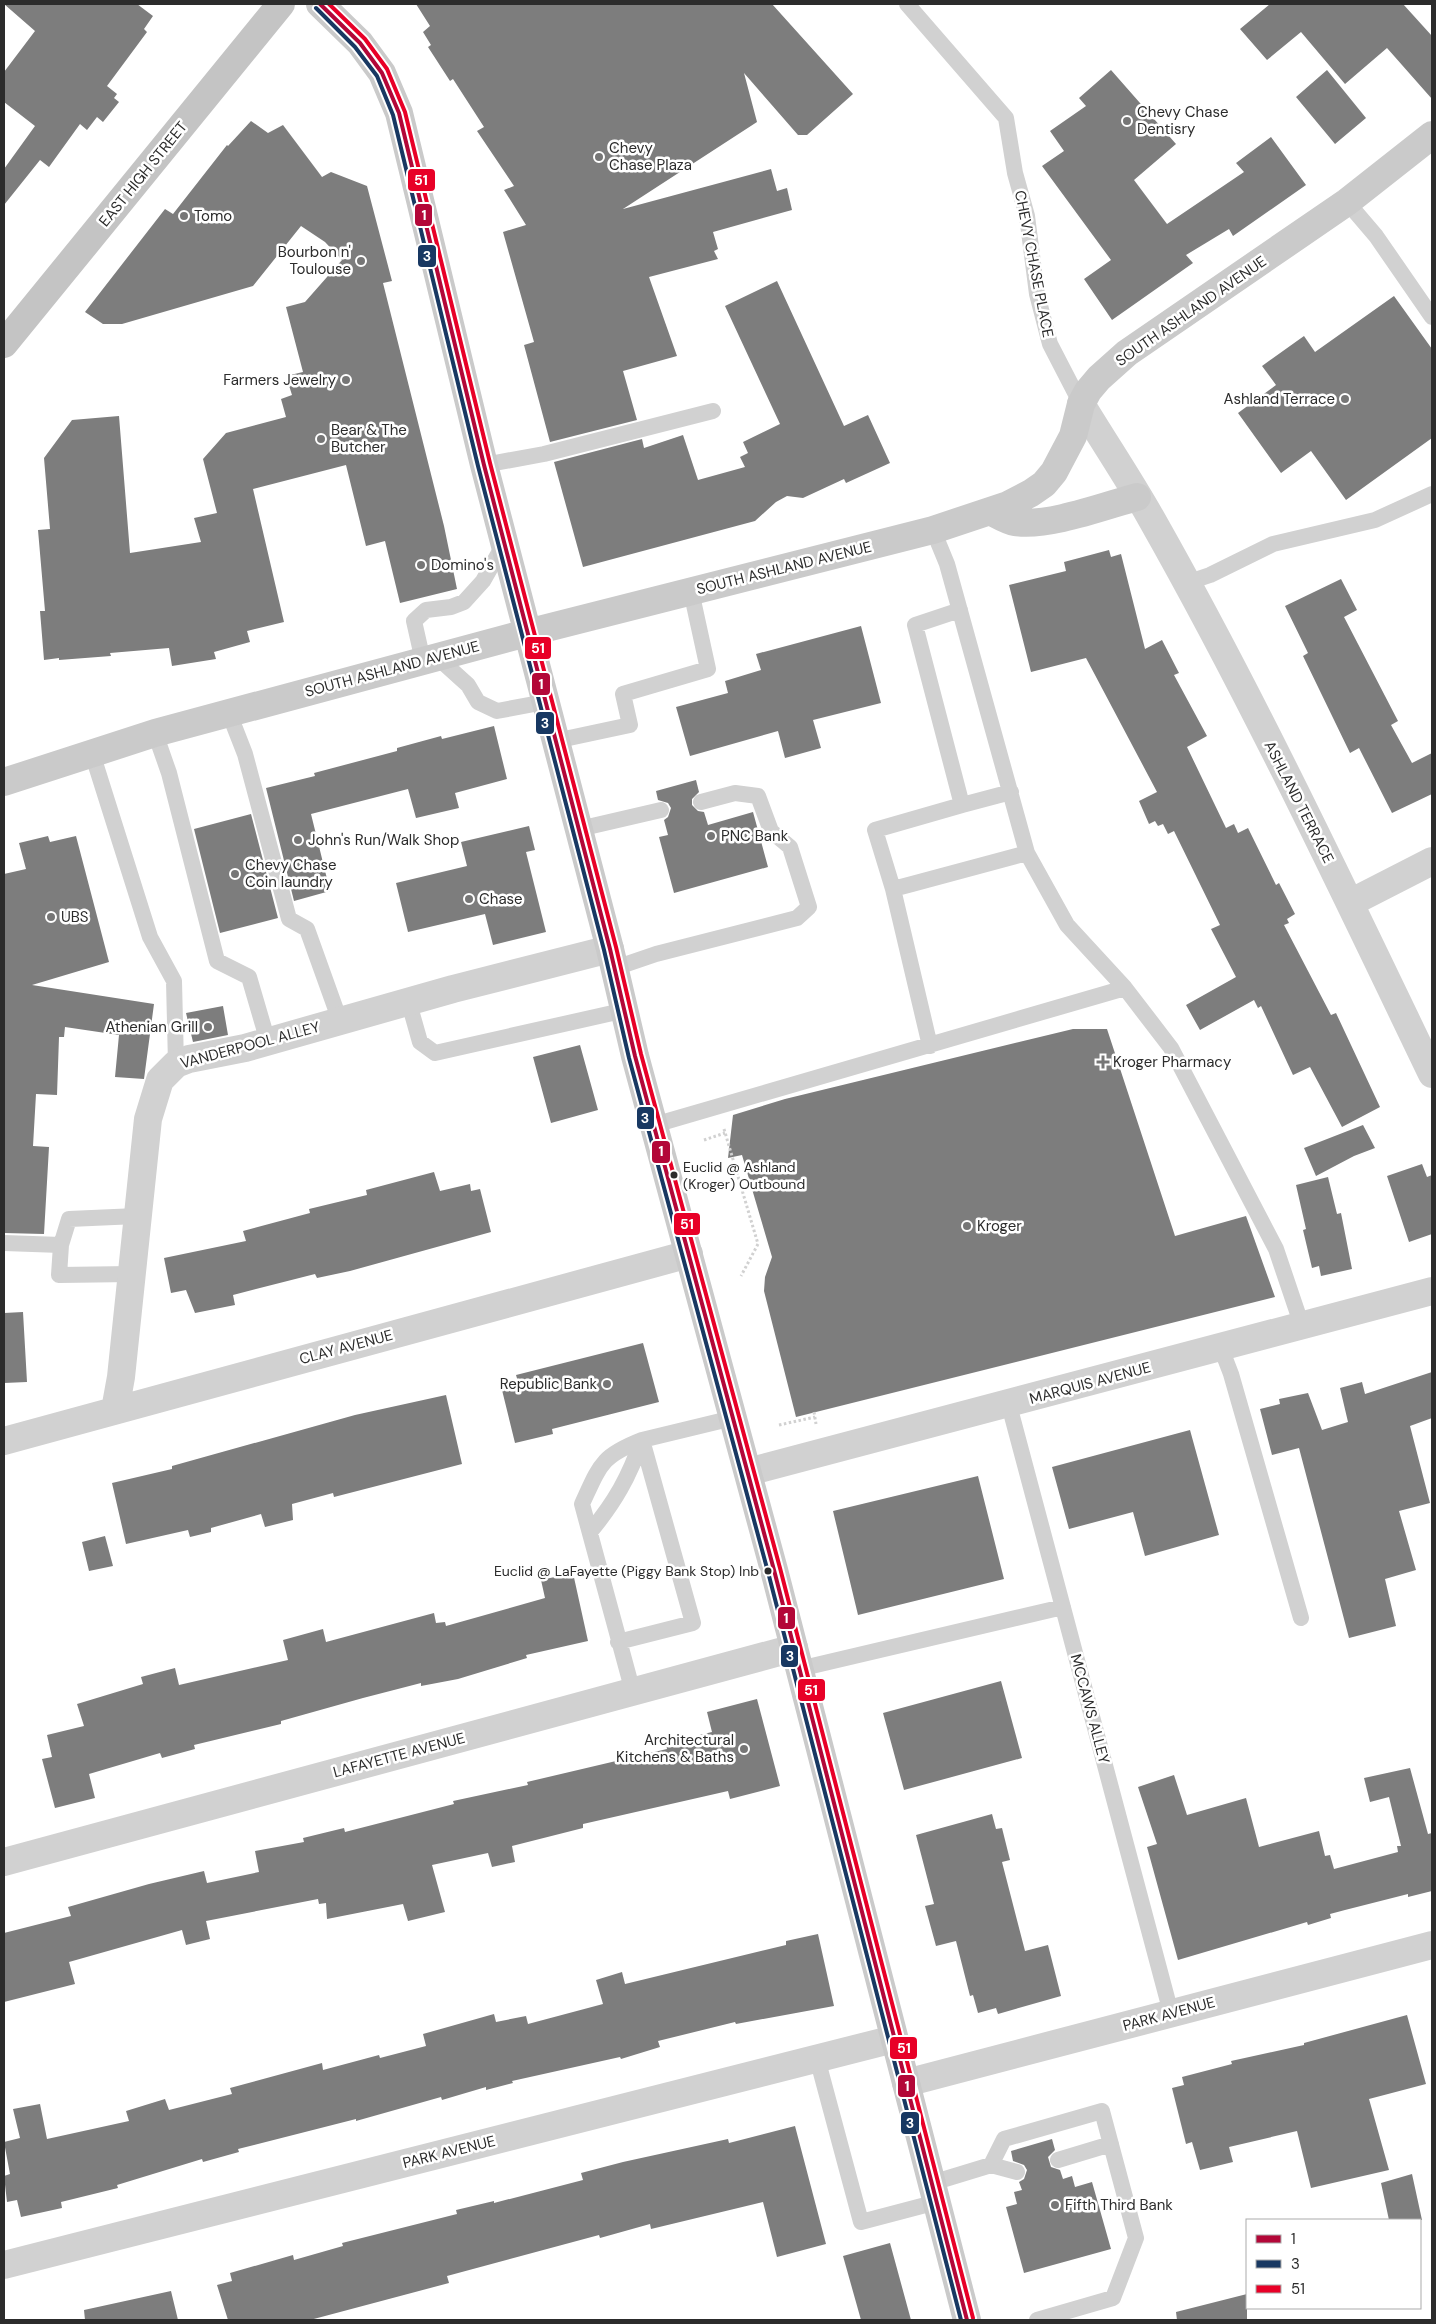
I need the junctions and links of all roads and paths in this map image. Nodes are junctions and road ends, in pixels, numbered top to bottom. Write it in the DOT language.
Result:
graph roads {
  1 [pos="282,4"];
  2 [pos="320,4"];
  3 [pos="906,4"];
  4 [pos="1432,134"];
  5 [pos="1347,202"];
  6 [pos="1432,317"];
  7 [pos="4,344"];
  8 [pos="1081,404"];
  9 [pos="713,411"];
  10 [pos="484,465"];
  11 [pos="1432,494"];
  12 [pos="1137,496"];
  13 [pos="990,511"];
  14 [pos="933,530"];
  15 [pos="504,544"];
  16 [pos="1186,583"];
  17 [pos="692,591"];
  18 [pos="960,610"];
  19 [pos="527,633"];
  20 [pos="430,659"];
  21 [pos="545,702"];
  22 [pos="229,713"];
  23 [pos="155,733"];
  24 [pos="555,741"];
  25 [pos="92,753"];
  26 [pos="4,782"];
  27 [pos="1010,792"];
  28 [pos="701,802"];
  29 [pos="962,805"];
  30 [pos="661,810"];
  31 [pos="579,829"];
  32 [pos="1027,853"];
  33 [pos="1432,861"];
  34 [pos="893,889"];
  35 [pos="1350,903"];
  36 [pos="613,958"];
  37 [pos="1125,988"];
  38 [pos="409,1003"];
  39 [pos="626,1010"];
  40 [pos="340,1021"];
  41 [pos="268,1042"];
  42 [pos="930,1046"];
  43 [pos="176,1064"];
  44 [pos="1432,1074"];
  45 [pos="723,1122"];
  46 [pos="654,1125"];
  47 [pos="725,1133"];
  48 [pos="704,1140"];
  49 [pos="137,1216"];
  50 [pos="4,1243"];
  51 [pos="61,1244"];
  52 [pos="689,1254"];
  53 [pos="132,1274"];
  54 [pos="741,1276"];
  55 [pos="1432,1291"];
  56 [pos="1302,1326"];
  57 [pos="1221,1348"];
  58 [pos="1010,1405"];
  59 [pos="115,1410"];
  60 [pos="814,1412"];
  61 [pos="733,1418"];
  62 [pos="779,1425"];
  63 [pos="642,1440"];
  64 [pos="4,1441"];
  65 [pos="748,1472"];
  66 [pos="590,1532"];
  67 [pos="1063,1607"];
  68 [pos="1301,1618"];
  69 [pos="618,1642"];
  70 [pos="797,1659"];
  71 [pos="633,1692"];
  72 [pos="4,1862"];
  73 [pos="1432,1944"];
  74 [pos="1171,2013"];
  75 [pos="894,2039"];
  76 [pos="817,2058"];
  77 [pos="906,2083"];
  78 [pos="1111,2144"];
  79 [pos="1058,2160"];
  80 [pos="991,2165"];
  81 [pos="1017,2172"];
  82 [pos="934,2192"];
  83 [pos="4,2265"];
  84 [pos="967,2320"];
  85 [pos="1037,2320"];
  1 -- 7 [label="main road, EAST HIGH STREET"];
  2 -- 10 [label="main road"];
  3 -- 8 [label="lane, CHEVY CHASE PLACE"];
  4 -- 5 [label="main road, SOUTH ASHLAND AVENUE"];
  5 -- 6 [label="lane"];
  5 -- 8 [label="main road, SOUTH ASHLAND AVENUE"];
  8 -- 12 [label="street, ASHLAND TERRACE"];
  8 -- 13 [label="main road, SOUTH ASHLAND AVENUE"];
  9 -- 10 [label="lane"];
  10 -- 15 [label="main road"];
  11 -- 16 [label="lane"];
  12 -- 13 [label="main road"];
  12 -- 16 [label="street, ASHLAND TERRACE"];
  13 -- 14 [label="main road, SOUTH ASHLAND AVENUE"];
  14 -- 17 [label="main road, SOUTH ASHLAND AVENUE"];
  14 -- 18 [label="lane"];
  15 -- 19 [label="main road"];
  15 -- 20 [label="lane"];
  16 -- 35 [label="street, ASHLAND TERRACE"];
  17 -- 19 [label="main road, SOUTH ASHLAND AVENUE"];
  17 -- 24 [label="lane"];
  18 -- 27 [label="lane"];
  18 -- 29 [label="lane"];
  19 -- 20 [label="main road, SOUTH ASHLAND AVENUE"];
  19 -- 21 [label="main road"];
  20 -- 21 [label="lane"];
  20 -- 22 [label="main road, SOUTH ASHLAND AVENUE"];
  21 -- 24 [label="main road"];
  22 -- 23 [label="main road, SOUTH ASHLAND AVENUE"];
  22 -- 40 [label="lane"];
  23 -- 25 [label="main road, SOUTH ASHLAND AVENUE"];
  23 -- 41 [label="lane"];
  24 -- 31 [label="main road"];
  25 -- 26 [label="main road, SOUTH ASHLAND AVENUE"];
  25 -- 43 [label="lane"];
  27 -- 29 [label="lane"];
  27 -- 32 [label="lane"];
  28 -- 36 [label="lane"];
  29 -- 34 [label="lane"];
  30 -- 31 [label="lane"];
  31 -- 36 [label="main road"];
  32 -- 34 [label="lane"];
  32 -- 37 [label="lane"];
  33 -- 35 [label="street"];
  34 -- 42 [label="lane"];
  35 -- 44 [label="street, ASHLAND TERRACE"];
  36 -- 38 [label="street, VANDERPOOL ALLEY"];
  36 -- 39 [label="main road"];
  37 -- 42 [label="lane"];
  37 -- 56 [label="lane"];
  38 -- 39 [label="lane"];
  38 -- 40 [label="street, VANDERPOOL ALLEY"];
  39 -- 46 [label="main road"];
  40 -- 41 [label="street, VANDERPOOL ALLEY"];
  41 -- 43 [label="street, VANDERPOOL ALLEY"];
  42 -- 46 [label="lane"];
  43 -- 49 [label="street, VANDERPOOL ALLEY"];
  45 -- 47 [label="path"];
  46 -- 52 [label="main road"];
  47 -- 48 [label="path"];
  47 -- 54 [label="path"];
  49 -- 51 [label="lane"];
  49 -- 53 [label="street, VANDERPOOL ALLEY"];
  50 -- 51 [label="lane"];
  51 -- 53 [label="lane"];
  52 -- 59 [label="street, CLAY AVENUE"];
  52 -- 61 [label="main road"];
  53 -- 59 [label="street, VANDERPOOL ALLEY"];
  55 -- 56 [label="street, MARQUIS AVENUE"];
  56 -- 57 [label="street, MARQUIS AVENUE"];
  57 -- 58 [label="street, MARQUIS AVENUE"];
  57 -- 68 [label="lane"];
  58 -- 65 [label="street, MARQUIS AVENUE"];
  58 -- 67 [label="lane, MCCAWS ALLEY"];
  59 -- 64 [label="street, CLAY AVENUE"];
  60 -- 62 [label="path"];
  61 -- 63 [label="lane"];
  61 -- 65 [label="main road"];
  63 -- 66 [label="lane"];
  63 -- 66 [label="lane"];
  63 -- 69 [label="lane"];
  65 -- 70 [label="main road"];
  66 -- 69 [label="lane"];
  67 -- 70 [label="lane"];
  67 -- 74 [label="lane, MCCAWS ALLEY"];
  69 -- 71 [label="lane"];
  70 -- 71 [label="street, LAFAYETTE AVENUE"];
  70 -- 75 [label="main road"];
  71 -- 72 [label="street, LAFAYETTE AVENUE"];
  73 -- 74 [label="street, PARK AVENUE"];
  74 -- 77 [label="street, PARK AVENUE"];
  75 -- 76 [label="street, PARK AVENUE"];
  75 -- 77 [label="main road"];
  76 -- 82 [label="lane"];
  76 -- 83 [label="street, PARK AVENUE"];
  77 -- 82 [label="main road"];
  78 -- 79 [label="lane"];
  78 -- 80 [label="lane"];
  78 -- 85 [label="lane"];
  80 -- 81 [label="lane"];
  80 -- 82 [label="lane"];
  82 -- 84 [label="main road"];
}
